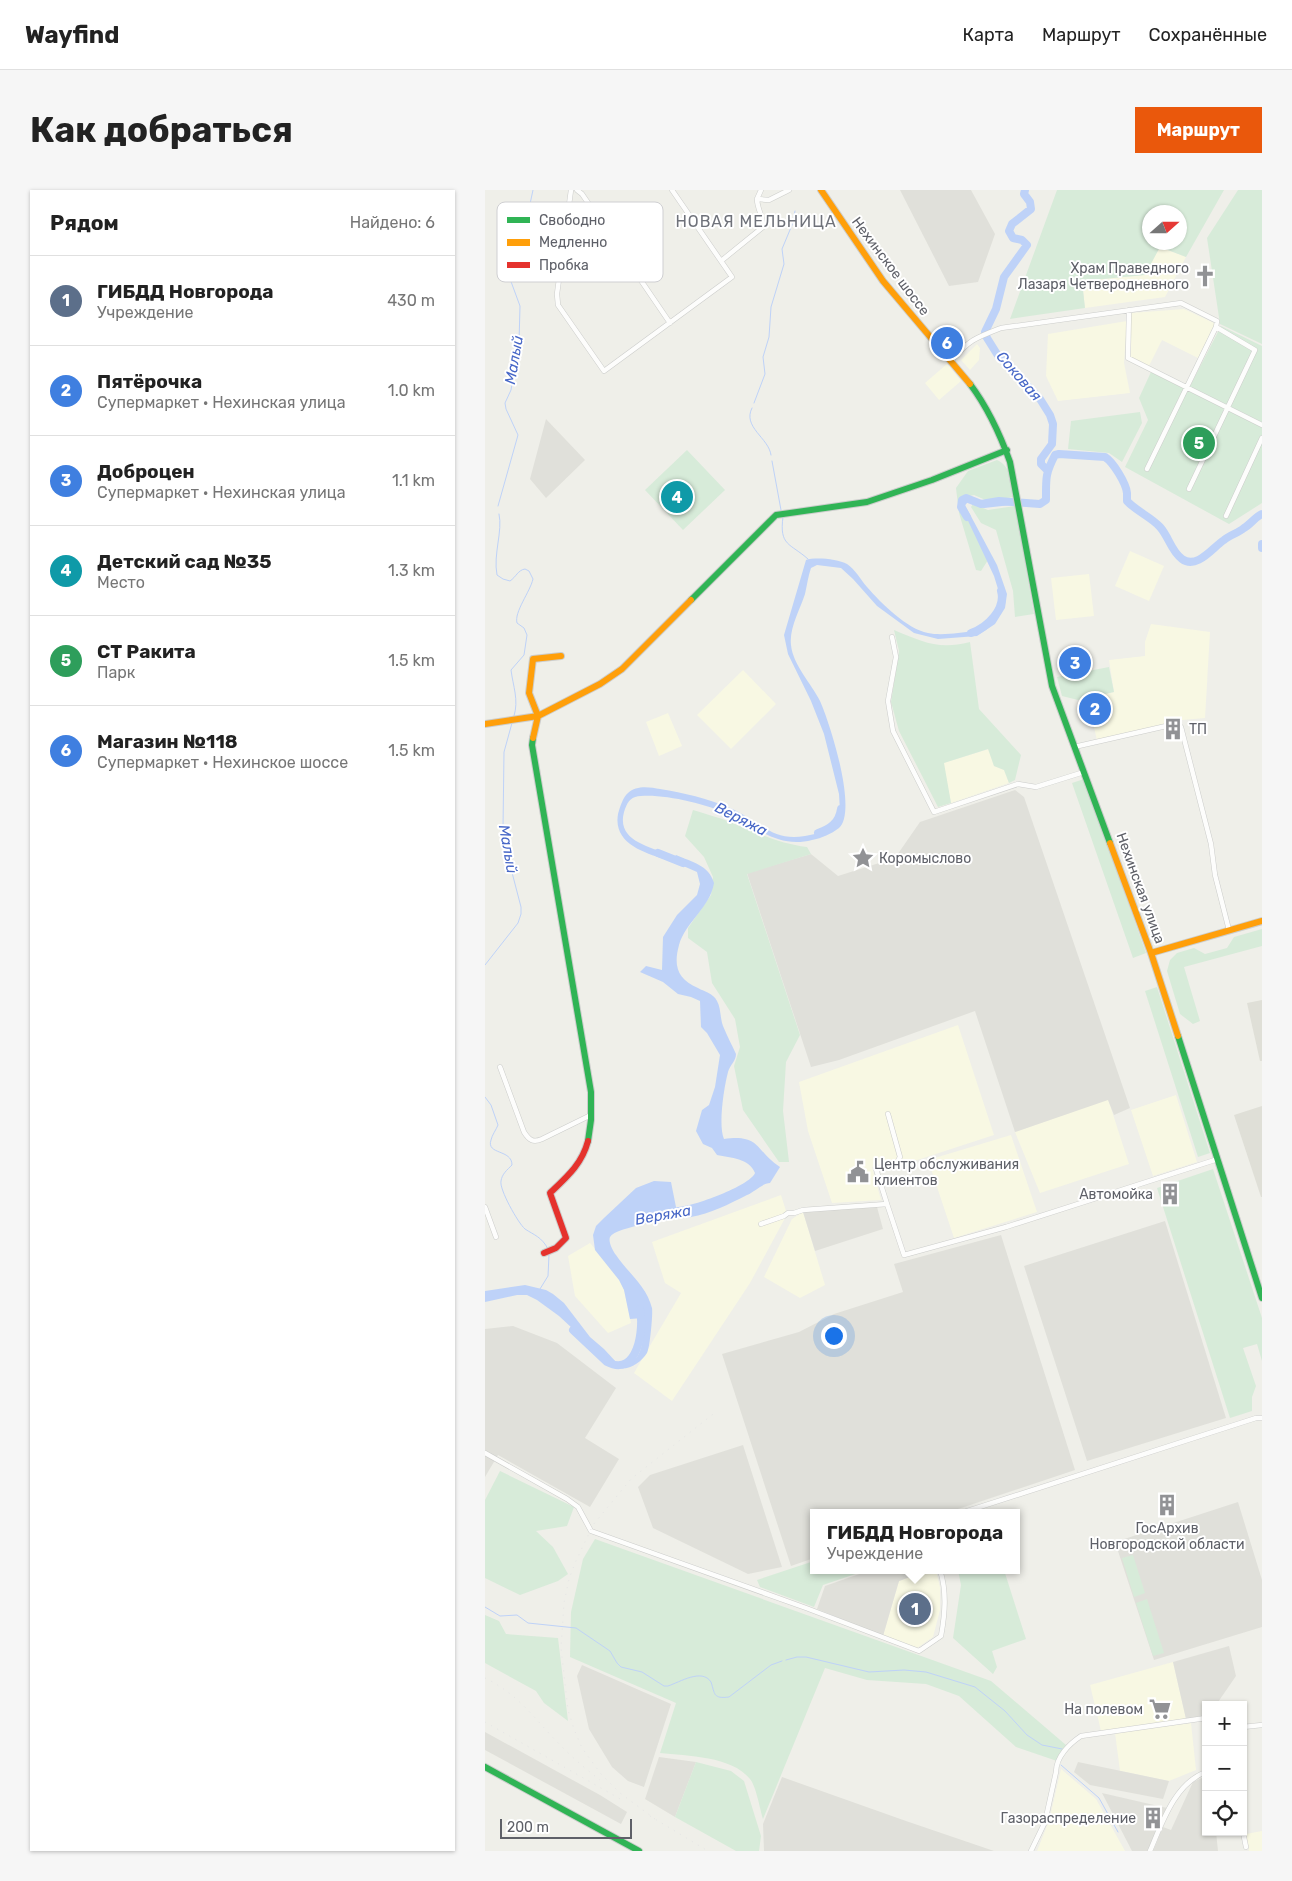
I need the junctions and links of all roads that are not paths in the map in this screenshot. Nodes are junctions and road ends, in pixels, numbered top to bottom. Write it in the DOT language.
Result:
graph roads {
  1 [pos="577,190"];
  2 [pos="672,190"];
  3 [pos="761,190"];
  4 [pos="789,190"];
  5 [pos="821,190"];
  6 [pos="757,199"];
  7 [pos="587,202"];
  8 [pos="721,261"];
  9 [pos="559,282"];
  10 [pos="642,282"];
  11 [pos="1129,310"];
  12 [pos="670,323"];
  13 [pos="1216,327"];
  14 [pos="951,362"];
  15 [pos="1186,387"];
  16 [pos="1227,408"];
  17 [pos="1262,426"];
  18 [pos="1262,438"];
  19 [pos="1007,450"];
  20 [pos="1147,469"];
  21 [pos="1014,483"];
  22 [pos="1189,489"];
  23 [pos="1226,516"];
  24 [pos="892,637"];
  25 [pos="561,656"];
  26 [pos="538,716"];
  27 [pos="485,724"];
  28 [pos="1075,747"];
  29 [pos="1084,772"];
  30 [pos="1262,921"];
  31 [pos="1229,930"];
  32 [pos="1151,952"];
  33 [pos="500,1067"];
  34 [pos="889,1114"];
  35 [pos="591,1115"];
  36 [pos="1218,1159"];
  37 [pos="887,1204"];
  38 [pos="485,1207"];
  39 [pos="761,1224"];
  40 [pos="497,1237"];
  41 [pos="544,1253"];
  42 [pos="1262,1298"];
  43 [pos="1262,1412"];
  44 [pos="1259,1418"];
  45 [pos="485,1453"];
  46 [pos="974,1509"];
  47 [pos="942,1574"];
  48 [pos="1202,1719"];
  49 [pos="1262,1725"];
  50 [pos="1247,1728"];
  51 [pos="485,1767"];
  52 [pos="1202,1774"];
  53 [pos="1244,1836"];
  54 [pos="1246,1847"];
  55 [pos="637,1851"];
  56 [pos="1031,1851"];
  57 [pos="1150,1851"];
  1 -- 7 [label="street"];
  2 -- 8 [label="street"];
  3 -- 6 [label="street"];
  4 -- 6 [label="street"];
  5 -- 14 [label="main road, Нехинское шоссе"];
  6 -- 8 [label="street"];
  8 -- 12 [label="street"];
  9 -- 12 [label="street"];
  10 -- 12 [label="street"];
  11 -- 13 [label="street"];
  11 -- 14 [label="street"];
  11 -- 15 [label="street"];
  13 -- 15 [label="street"];
  13 -- 16 [label="street"];
  14 -- 19 [label="main road, Нехинское шоссе"];
  15 -- 16 [label="street"];
  15 -- 20 [label="street"];
  16 -- 17 [label="street"];
  16 -- 22 [label="street"];
  18 -- 23 [label="street"];
  19 -- 21 [label="main road, Нехинское шоссе"];
  19 -- 26 [label="main road"];
  21 -- 28 [label="main road, Нехинская улица"];
  24 -- 29 [label="street"];
  25 -- 26 [label="main road"];
  26 -- 27 [label="main road"];
  26 -- 35 [label="main road"];
  28 -- 29 [label="main road, Нехинская улица"];
  28 -- 31 [label="street"];
  29 -- 32 [label="main road, Нехинская улица"];
  30 -- 31 [label="main road"];
  31 -- 32 [label="main road"];
  32 -- 36 [label="main road, Нехинская улица"];
  33 -- 35 [label="street"];
  34 -- 37 [label="street"];
  35 -- 41 [label="main road"];
  36 -- 37 [label="street"];
  36 -- 42 [label="main road, Нехинская улица"];
  37 -- 39 [label="street"];
  38 -- 40 [label="street"];
  43 -- 44 [label="street"];
  44 -- 46 [label="street"];
  45 -- 47 [label="street"];
  48 -- 56 [label="street"];
  49 -- 50 [label="street"];
  51 -- 55 [label="main road"];
  52 -- 57 [label="street"];
  53 -- 54 [label="street"];
}
